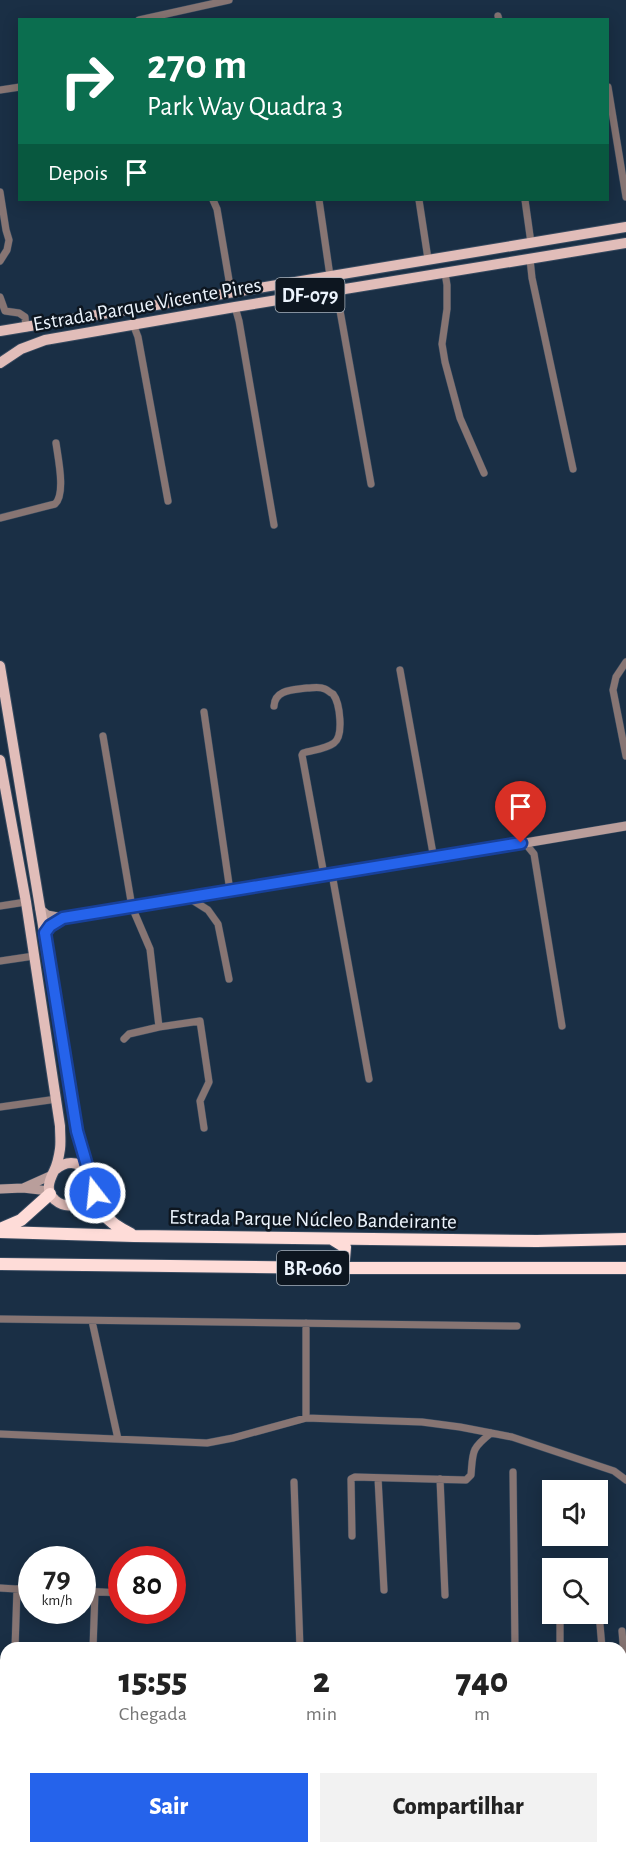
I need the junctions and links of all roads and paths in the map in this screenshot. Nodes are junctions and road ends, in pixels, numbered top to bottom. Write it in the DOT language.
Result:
graph roads {
  1 [pos="224,0"];
  2 [pos="148,18"];
  3 [pos="18,87"];
  4 [pos="0,90"];
  5 [pos="609,93"];
  6 [pos="0,192"];
  7 [pos="626,197"];
  8 [pos="213,201"];
  9 [pos="319,201"];
  10 [pos="419,201"];
  11 [pos="525,201"];
  12 [pos="626,227"];
  13 [pos="531,243"];
  14 [pos="626,243"];
  15 [pos="428,259"];
  16 [pos="530,259"];
  17 [pos="0,261"];
  18 [pos="445,273"];
  19 [pos="330,276"];
  20 [pos="334,291"];
  21 [pos="231,292"];
  22 [pos="0,297"];
  23 [pos="235,307"];
  24 [pos="4,314"];
  25 [pos="133,324"];
  26 [pos="26,328"];
  27 [pos="0,331"];
  28 [pos="0,363"];
  29 [pos="56,443"];
  30 [pos="573,469"];
  31 [pos="484,473"];
  32 [pos="371,484"];
  33 [pos="168,501"];
  34 [pos="0,518"];
  35 [pos="274,525"];
  36 [pos="626,662"];
  37 [pos="0,666"];
  38 [pos="400,670"];
  39 [pos="274,706"];
  40 [pos="204,712"];
  41 [pos="5,731"];
  42 [pos="103,736"];
  43 [pos="626,756"];
  44 [pos="0,760"];
  45 [pos="4,809"];
  46 [pos="626,826"];
  47 [pos="538,841"];
  48 [pos="525,843"];
  49 [pos="534,854"];
  50 [pos="434,859"];
  51 [pos="328,874"];
  52 [pos="230,891"];
  53 [pos="189,898"];
  54 [pos="26,902"];
  55 [pos="0,906"];
  56 [pos="132,907"];
  57 [pos="39,909"];
  58 [pos="63,918"];
  59 [pos="45,933"];
  60 [pos="34,956"];
  61 [pos="0,961"];
  62 [pos="229,979"];
  63 [pos="562,1026"];
  64 [pos="159,1027"];
  65 [pos="124,1039"];
  66 [pos="369,1079"];
  67 [pos="57,1099"];
  68 [pos="0,1107"];
  69 [pos="204,1128"];
  70 [pos="54,1172"];
  71 [pos="91,1178"];
  72 [pos="23,1188"];
  73 [pos="0,1190"];
  74 [pos="50,1193"];
  75 [pos="0,1230"];
  76 [pos="134,1236"];
  77 [pos="331,1238"];
  78 [pos="626,1239"];
  79 [pos="0,1264"];
  80 [pos="334,1268"];
  81 [pos="626,1268"];
  82 [pos="0,1319"];
  83 [pos="92,1321"];
  84 [pos="306,1323"];
  85 [pos="517,1326"];
  86 [pos="306,1418"];
  87 [pos="491,1433"];
  88 [pos="0,1434"];
  89 [pos="118,1439"];
  90 [pos="513,1472"];
  91 [pos="378,1478"];
  92 [pos="440,1479"];
  93 [pos="626,1480"];
  94 [pos="294,1482"];
  95 [pos="352,1536"];
  96 [pos="0,1588"];
  97 [pos="17,1589"];
  98 [pos="384,1590"];
  99 [pos="445,1595"];
  100 [pos="94,1624"];
  101 [pos="560,1624"];
  102 [pos="600,1624"];
  103 [pos="622,1631"];
  104 [pos="15,1642"];
  105 [pos="93,1642"];
  106 [pos="300,1642"];
  107 [pos="515,1642"];
  108 [pos="560,1642"];
  109 [pos="602,1642"];
  110 [pos="623,1642"];
  1 -- 2 [label="street"];
  3 -- 4 [label="street"];
  5 -- 7 [label="street"];
  6 -- 17 [label="street"];
  8 -- 21 [label="street"];
  9 -- 19 [label="street"];
  10 -- 15 [label="street"];
  11 -- 13 [label="street"];
  12 -- 13 [label="main road, Estrada Parque Vicente Pires / DF-079"];
  13 -- 15 [label="main road, Estrada Parque Vicente Pires / DF-079"];
  14 -- 16 [label="main road, Estrada Parque Vicente Pires / DF-079"];
  15 -- 19 [label="main road, Estrada Parque Vicente Pires / DF-079"];
  16 -- 18 [label="main road, Estrada Parque Vicente Pires / DF-079"];
  16 -- 30 [label="street"];
  18 -- 20 [label="main road, Estrada Parque Vicente Pires / DF-079"];
  18 -- 31 [label="street"];
  19 -- 21 [label="main road, Estrada Parque Vicente Pires / DF-079"];
  20 -- 23 [label="main road, Estrada Parque Vicente Pires / DF-079"];
  20 -- 32 [label="street"];
  21 -- 26 [label="main road, Estrada Parque Vicente Pires / DF-079"];
  22 -- 24 [label="street"];
  23 -- 25 [label="main road, Estrada Parque Vicente Pires / DF-079"];
  23 -- 35 [label="street"];
  24 -- 26 [label="street"];
  25 -- 28 [label="main road, Estrada Parque Vicente Pires / DF-079"];
  25 -- 33 [label="street"];
  26 -- 27 [label="main road, Estrada Parque Vicente Pires / DF-079"];
  29 -- 34 [label="street"];
  36 -- 43 [label="street"];
  37 -- 41 [label="main road"];
  38 -- 50 [label="street"];
  39 -- 51 [label="street"];
  40 -- 52 [label="street"];
  41 -- 57 [label="main road"];
  42 -- 56 [label="street"];
  44 -- 45 [label="main road"];
  45 -- 54 [label="main road"];
  46 -- 47 [label="street"];
  47 -- 48 [label="street"];
  47 -- 49 [label="street"];
  48 -- 49 [label="street"];
  48 -- 50 [label="street"];
  49 -- 63 [label="street"];
  50 -- 51 [label="street"];
  51 -- 52 [label="street"];
  51 -- 66 [label="street"];
  52 -- 53 [label="street"];
  53 -- 56 [label="street"];
  53 -- 62 [label="street"];
  54 -- 55 [label="street"];
  54 -- 60 [label="main road"];
  56 -- 58 [label="street"];
  56 -- 64 [label="street"];
  57 -- 58 [label="street"];
  57 -- 59 [label="main road"];
  58 -- 59 [label="street"];
  59 -- 71 [label="main road"];
  60 -- 61 [label="street"];
  60 -- 67 [label="main road"];
  64 -- 65 [label="street"];
  64 -- 69 [label="street"];
  67 -- 68 [label="street"];
  67 -- 70 [label="main road"];
  70 -- 71 [label="main road"];
  70 -- 72 [label="street"];
  70 -- 74 [label="main road"];
  71 -- 74 [label="main road"];
  71 -- 76 [label="highway"];
  72 -- 73 [label="street"];
  72 -- 74 [label="street"];
  74 -- 75 [label="highway"];
  75 -- 76 [label="highway, Estrada Parque Núcleo Bandeirante / BR-060"];
  76 -- 77 [label="highway, Estrada Parque Núcleo Bandeirante / BR-060"];
  77 -- 78 [label="highway, Estrada Parque Núcleo Bandeirante / BR-060"];
  77 -- 80 [label="highway"];
  79 -- 80 [label="highway, BR-060"];
  80 -- 81 [label="highway, BR-060"];
  82 -- 83 [label="street"];
  83 -- 84 [label="street"];
  83 -- 89 [label="street"];
  84 -- 85 [label="street"];
  84 -- 86 [label="street"];
  86 -- 87 [label="street"];
  86 -- 89 [label="street"];
  87 -- 92 [label="street"];
  87 -- 93 [label="street"];
  88 -- 89 [label="street"];
  90 -- 107 [label="street"];
  91 -- 92 [label="street"];
  91 -- 95 [label="street"];
  91 -- 98 [label="street"];
  92 -- 99 [label="street"];
  94 -- 106 [label="street"];
  96 -- 97 [label="street"];
  97 -- 104 [label="street"];
  100 -- 105 [label="street"];
  101 -- 108 [label="street"];
  102 -- 109 [label="street"];
  103 -- 110 [label="street"];
}
